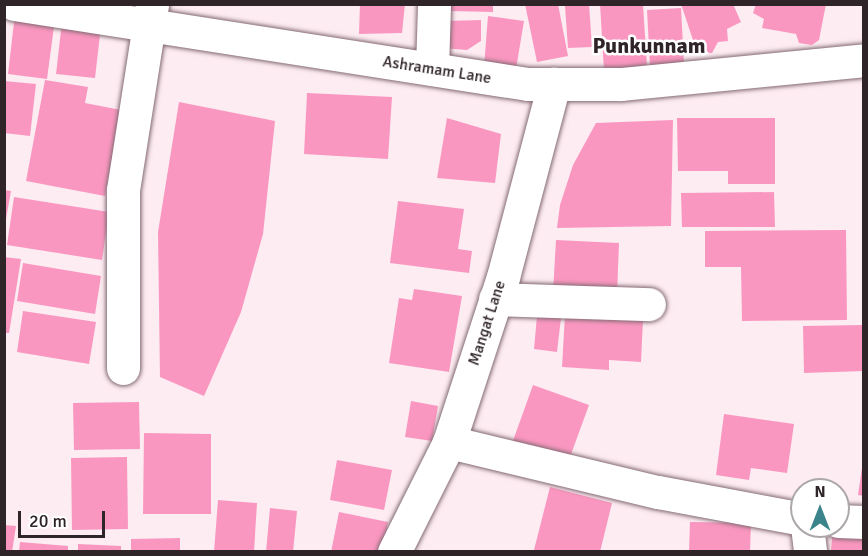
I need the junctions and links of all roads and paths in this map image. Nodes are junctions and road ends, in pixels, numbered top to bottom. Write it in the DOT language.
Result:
graph roads {
  1 [pos="14,4"];
  2 [pos="434,4"];
  3 [pos="150,13"];
  4 [pos="864,60"];
  5 [pos="432,69"];
  6 [pos="554,84"];
  7 [pos="495,299"];
  8 [pos="650,304"];
  9 [pos="123,368"];
  10 [pos="449,441"];
  11 [pos="790,517"];
  12 [pos="394,552"];
  1 -- 3 [label="street, Ashramam Lane"];
  2 -- 5 [label="street"];
  3 -- 5 [label="street, Ashramam Lane"];
  3 -- 9 [label="street"];
  4 -- 6 [label="street, Ashramam Lane"];
  5 -- 6 [label="street, Ashramam Lane"];
  6 -- 7 [label="street, Mangat Lane"];
  7 -- 8 [label="street"];
  7 -- 10 [label="street, Mangat Lane"];
  10 -- 11 [label="street"];
  10 -- 12 [label="street, Mangat Lane"];
}
